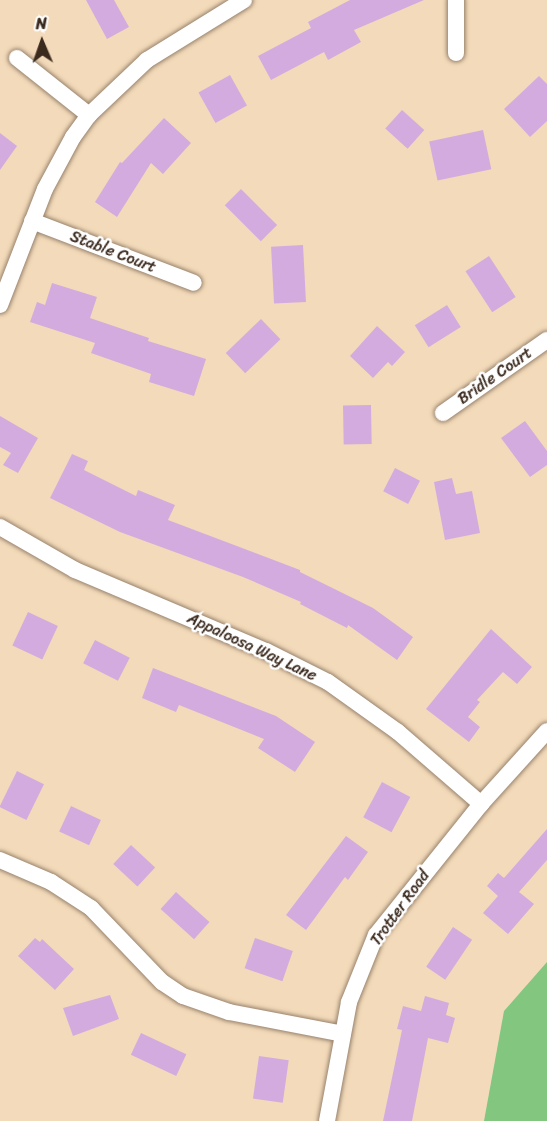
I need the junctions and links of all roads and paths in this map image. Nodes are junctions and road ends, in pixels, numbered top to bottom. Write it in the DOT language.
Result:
graph roads {
  1 [pos="244,0"];
  2 [pos="456,0"];
  3 [pos="456,53"];
  4 [pos="17,58"];
  5 [pos="89,115"];
  6 [pos="32,221"];
  7 [pos="194,283"];
  8 [pos="0,305"];
  9 [pos="547,340"];
  10 [pos="443,413"];
  11 [pos="0,527"];
  12 [pos="547,731"];
  13 [pos="481,804"];
  14 [pos="0,860"];
  15 [pos="343,1034"];
  16 [pos="327,1121"];
  1 -- 5 [label="street"];
  2 -- 3 [label="street"];
  4 -- 5 [label="street"];
  5 -- 6 [label="street"];
  6 -- 7 [label="street, Stable Court"];
  6 -- 8 [label="street"];
  9 -- 10 [label="street, Bridle Court"];
  11 -- 13 [label="street, Appaloosa Way Lane"];
  12 -- 13 [label="street, Trotter Road"];
  13 -- 15 [label="street, Trotter Road"];
  14 -- 15 [label="street"];
  15 -- 16 [label="street, Trotter Road"];
}
